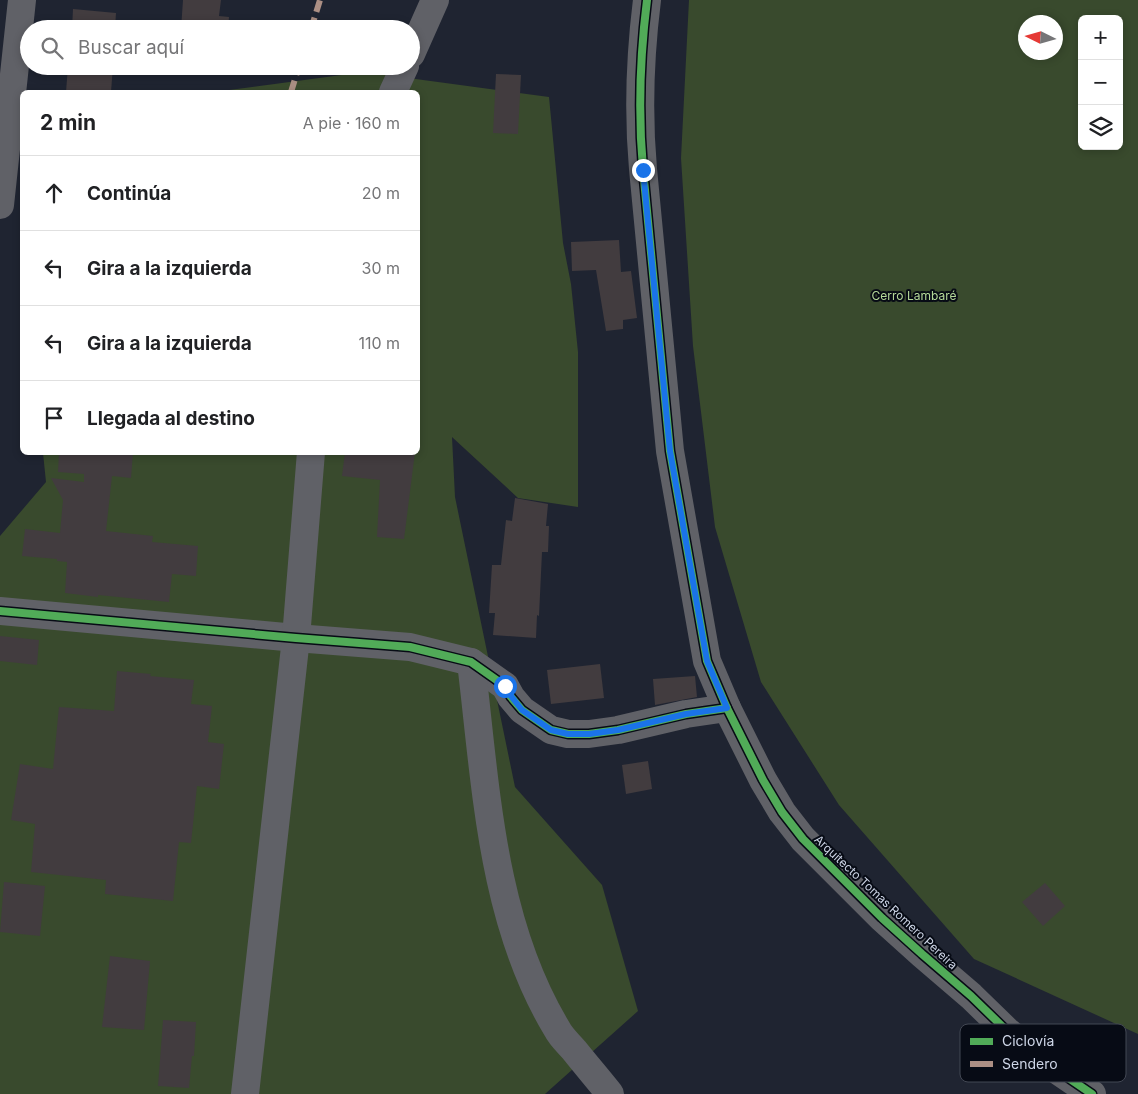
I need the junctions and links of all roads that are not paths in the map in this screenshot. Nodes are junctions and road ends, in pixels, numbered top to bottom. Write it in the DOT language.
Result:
graph roads {
  1 [pos="22,0"];
  2 [pos="436,0"];
  3 [pos="647,0"];
  4 [pos="420,35"];
  5 [pos="401,75"];
  6 [pos="394,90"];
  7 [pos="0,205"];
  8 [pos="311,455"];
  9 [pos="0,610"];
  10 [pos="296,638"];
  11 [pos="471,662"];
  12 [pos="727,708"];
  13 [pos="999,1024"];
  14 [pos="1074,1082"];
  15 [pos="245,1094"];
  16 [pos="610,1094"];
  17 [pos="1092,1094"];
  1 -- 7 [label="street"];
  2 -- 4 [label="street"];
  3 -- 12 [label="street, Arquitecto Tomas Romero Pereira"];
  5 -- 6 [label="street"];
  8 -- 10 [label="street"];
  9 -- 10 [label="street"];
  10 -- 11 [label="street"];
  10 -- 15 [label="street"];
  11 -- 12 [label="street"];
  11 -- 16 [label="street"];
  12 -- 13 [label="street, Arquitecto Tomas Romero Pereira"];
  14 -- 17 [label="street, Arquitecto Tomas Romero Pereira"];
}
